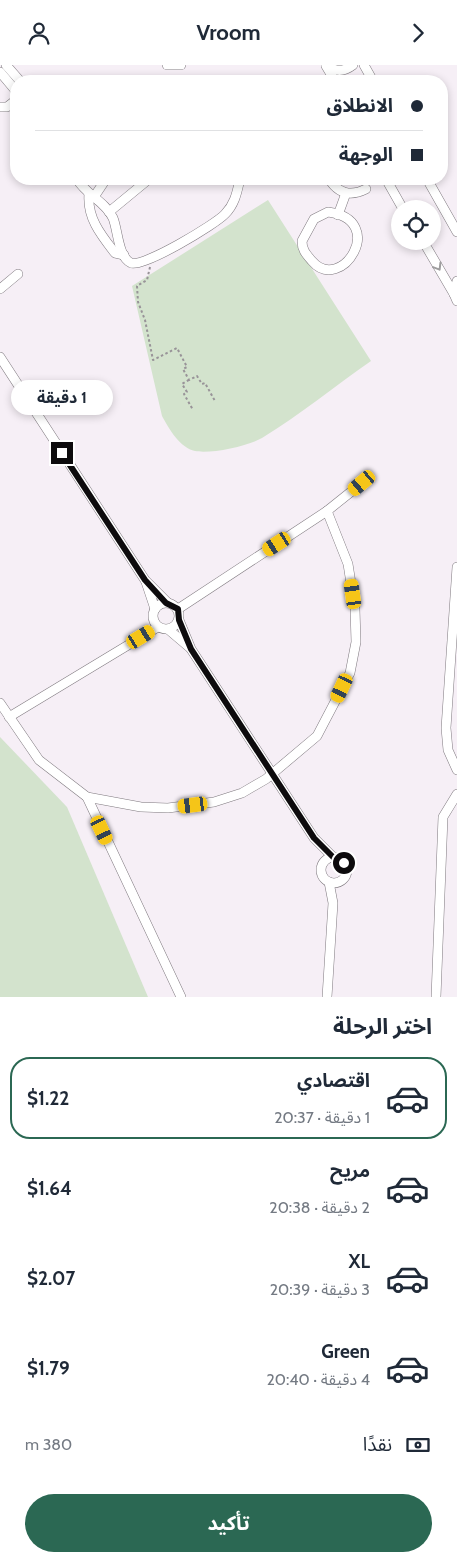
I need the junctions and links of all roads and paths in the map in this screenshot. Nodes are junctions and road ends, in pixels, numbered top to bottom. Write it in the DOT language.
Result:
graph roads {
  1 [pos="6,65"];
  2 [pos="167,65"];
  3 [pos="181,65"];
  4 [pos="326,65"];
  5 [pos="353,65"];
  6 [pos="0,72"];
  7 [pos="15,75"];
  8 [pos="10,84"];
  9 [pos="82,185"];
  10 [pos="100,185"];
  11 [pos="143,185"];
  12 [pos="238,185"];
  13 [pos="333,185"];
  14 [pos="389,185"];
  15 [pos="430,185"];
  16 [pos="366,189"];
  17 [pos="346,193"];
  18 [pos="91,195"];
  19 [pos="398,200"];
  20 [pos="109,212"];
  21 [pos="338,215"];
  22 [pos="457,232"];
  23 [pos="428,250"];
  24 [pos="124,255"];
  25 [pos="147,260"];
  26 [pos="18,274"];
  27 [pos="457,281"];
  28 [pos="0,289"];
  29 [pos="456,297"];
  30 [pos="0,357"];
  31 [pos="189,380"];
  32 [pos="214,401"];
  33 [pos="193,410"];
  34 [pos="362,483"];
  35 [pos="326,511"];
  36 [pos="457,567"];
  37 [pos="145,580"];
  38 [pos="166,603"];
  39 [pos="155,609"];
  40 [pos="178,609"];
  41 [pos="179,620"];
  42 [pos="158,627"];
  43 [pos="169,630"];
  44 [pos="191,649"];
  45 [pos="0,703"];
  46 [pos="9,717"];
  47 [pos="457,770"];
  48 [pos="272,775"];
  49 [pos="457,794"];
  50 [pos="87,797"];
  51 [pos="314,838"];
  52 [pos="333,857"];
  53 [pos="323,863"];
  54 [pos="341,881"];
  55 [pos="329,882"];
  56 [pos="333,903"];
  57 [pos="181,997"];
  58 [pos="327,997"];
  59 [pos="436,997"];
  1 -- 7 [label="street"];
  2 -- 3 [label="street"];
  4 -- 5 [label="street"];
  6 -- 8 [label="street"];
  9 -- 18 [label="street"];
  10 -- 18 [label="street"];
  11 -- 20 [label="street"];
  12 -- 25 [label="street"];
  13 -- 17 [label="street"];
  14 -- 19 [label="street"];
  15 -- 22 [label="street"];
  16 -- 17 [label="street"];
  17 -- 21 [label="street"];
  18 -- 20 [label="street"];
  18 -- 24 [label="street"];
  20 -- 24 [label="street"];
  21 -- 21 [label="street"];
  23 -- 29 [label="street, one-way"];
  24 -- 25 [label="street"];
  25 -- 31 [label="path"];
  26 -- 28 [label="street"];
  27 -- 29 [label="street"];
  30 -- 37 [label="street"];
  31 -- 32 [label="path"];
  31 -- 33 [label="path"];
  34 -- 35 [label="street"];
  35 -- 40 [label="street"];
  35 -- 48 [label="street"];
  36 -- 47 [label="street"];
  37 -- 38 [label="street"];
  37 -- 39 [label="street"];
  38 -- 39 [label="street"];
  38 -- 40 [label="street"];
  39 -- 42 [label="street"];
  40 -- 41 [label="street"];
  41 -- 43 [label="street"];
  41 -- 44 [label="street"];
  42 -- 43 [label="street"];
  42 -- 46 [label="street"];
  43 -- 44 [label="street"];
  44 -- 48 [label="street"];
  45 -- 46 [label="street"];
  46 -- 50 [label="street"];
  48 -- 50 [label="street"];
  48 -- 51 [label="street"];
  49 -- 59 [label="street"];
  50 -- 57 [label="street"];
  51 -- 52 [label="street"];
  51 -- 53 [label="street"];
  52 -- 53 [label="street"];
  52 -- 54 [label="street"];
  53 -- 55 [label="street"];
  54 -- 55 [label="street"];
  54 -- 56 [label="street"];
  55 -- 56 [label="street"];
  56 -- 58 [label="street"];
}
